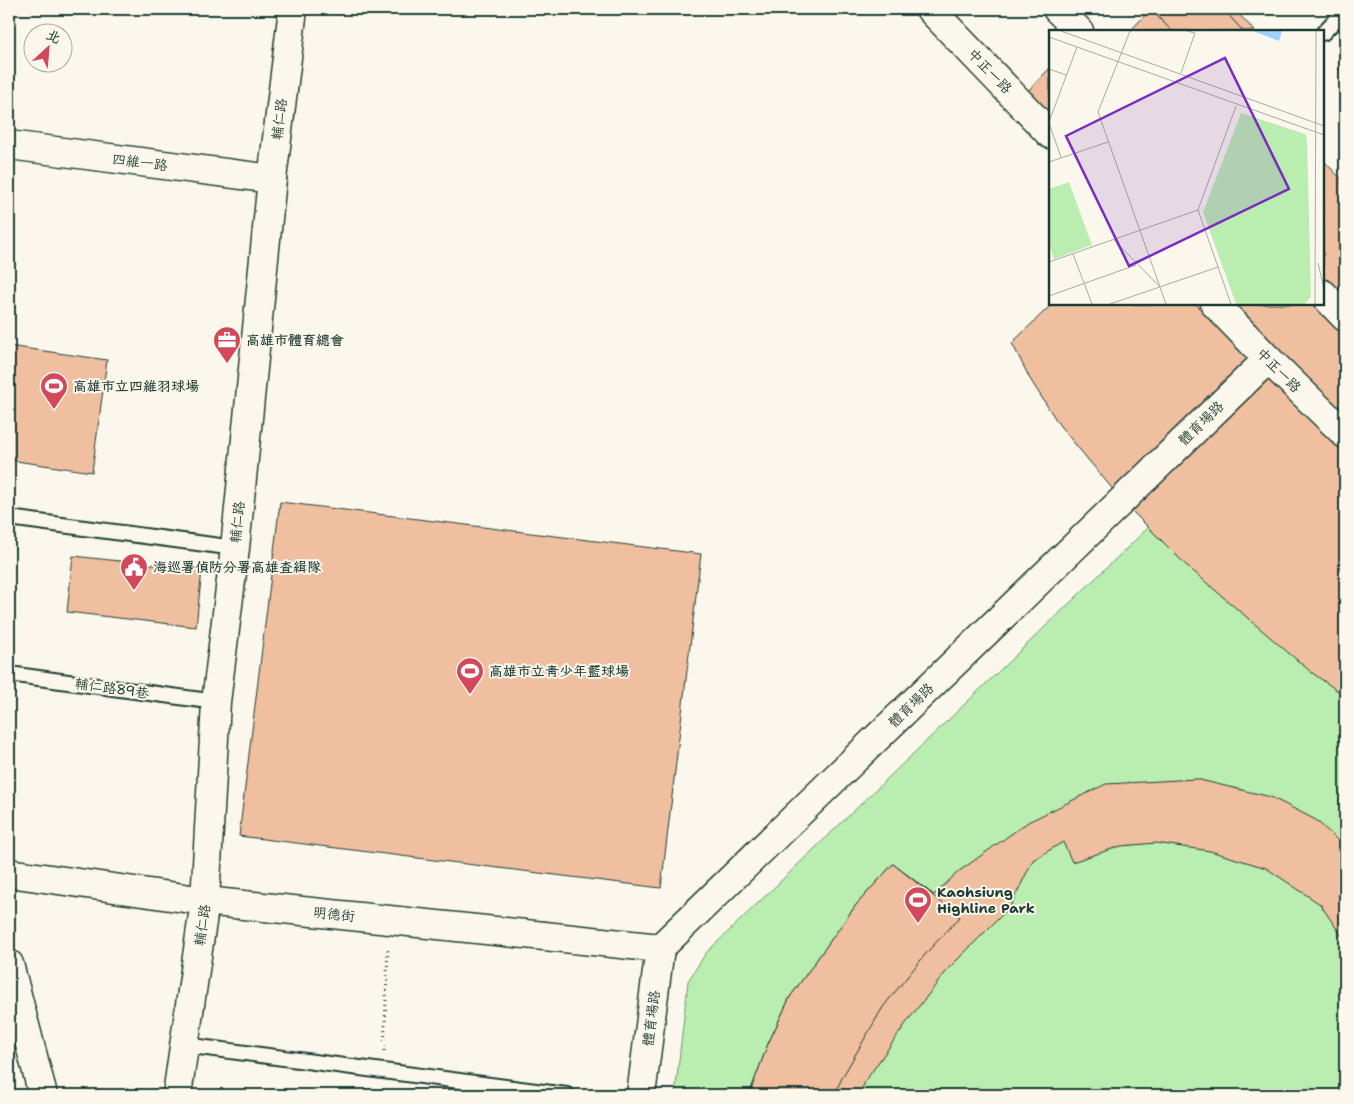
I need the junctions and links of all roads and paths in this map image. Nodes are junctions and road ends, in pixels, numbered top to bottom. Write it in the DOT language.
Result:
graph roads {
  1 [pos="293,9"];
  2 [pos="930,9"];
  3 [pos="1057,9"];
  4 [pos="1345,10"];
  5 [pos="1078,30"];
  6 [pos="1324,32"];
  7 [pos="1049,133"];
  8 [pos="9,145"];
  9 [pos="272,179"];
  10 [pos="1324,295"];
  11 [pos="1216,305"];
  12 [pos="1345,318"];
  13 [pos="1268,359"];
  14 [pos="1345,434"];
  15 [pos="9,518"];
  16 [pos="235,548"];
  17 [pos="9,674"];
  18 [pos="216,702"];
  19 [pos="9,874"];
  20 [pos="205,900"];
  21 [pos="389,920"];
  22 [pos="660,948"];
  23 [pos="9,964"];
  24 [pos="184,1045"];
  25 [pos="383,1070"];
  26 [pos="43,1095"];
  27 [pos="177,1095"];
  28 [pos="567,1095"];
  29 [pos="641,1095"];
  1 -- 9 [label="street, 輔仁路"];
  2 -- 7 [label="street, 中正一路"];
  3 -- 5 [label="street"];
  4 -- 6 [label="lane"];
  8 -- 9 [label="street, 四維一路"];
  9 -- 16 [label="street, 輔仁路"];
  10 -- 12 [label="street"];
  11 -- 13 [label="street, 中正一路"];
  13 -- 14 [label="street, 中正一路"];
  13 -- 22 [label="street, 體育場路"];
  15 -- 16 [label="lane"];
  16 -- 18 [label="street, 輔仁路"];
  17 -- 18 [label="lane, 輔仁路89巷"];
  18 -- 20 [label="street, 輔仁路"];
  19 -- 20 [label="street, 明德街"];
  20 -- 21 [label="street, 明德街"];
  20 -- 24 [label="street, 輔仁路"];
  21 -- 22 [label="street, 明德街"];
  21 -- 25 [label="path"];
  22 -- 29 [label="street, 體育場路"];
  23 -- 26 [label="street"];
  24 -- 25 [label="lane"];
  24 -- 27 [label="street, 輔仁路"];
  25 -- 28 [label="lane"];
}
